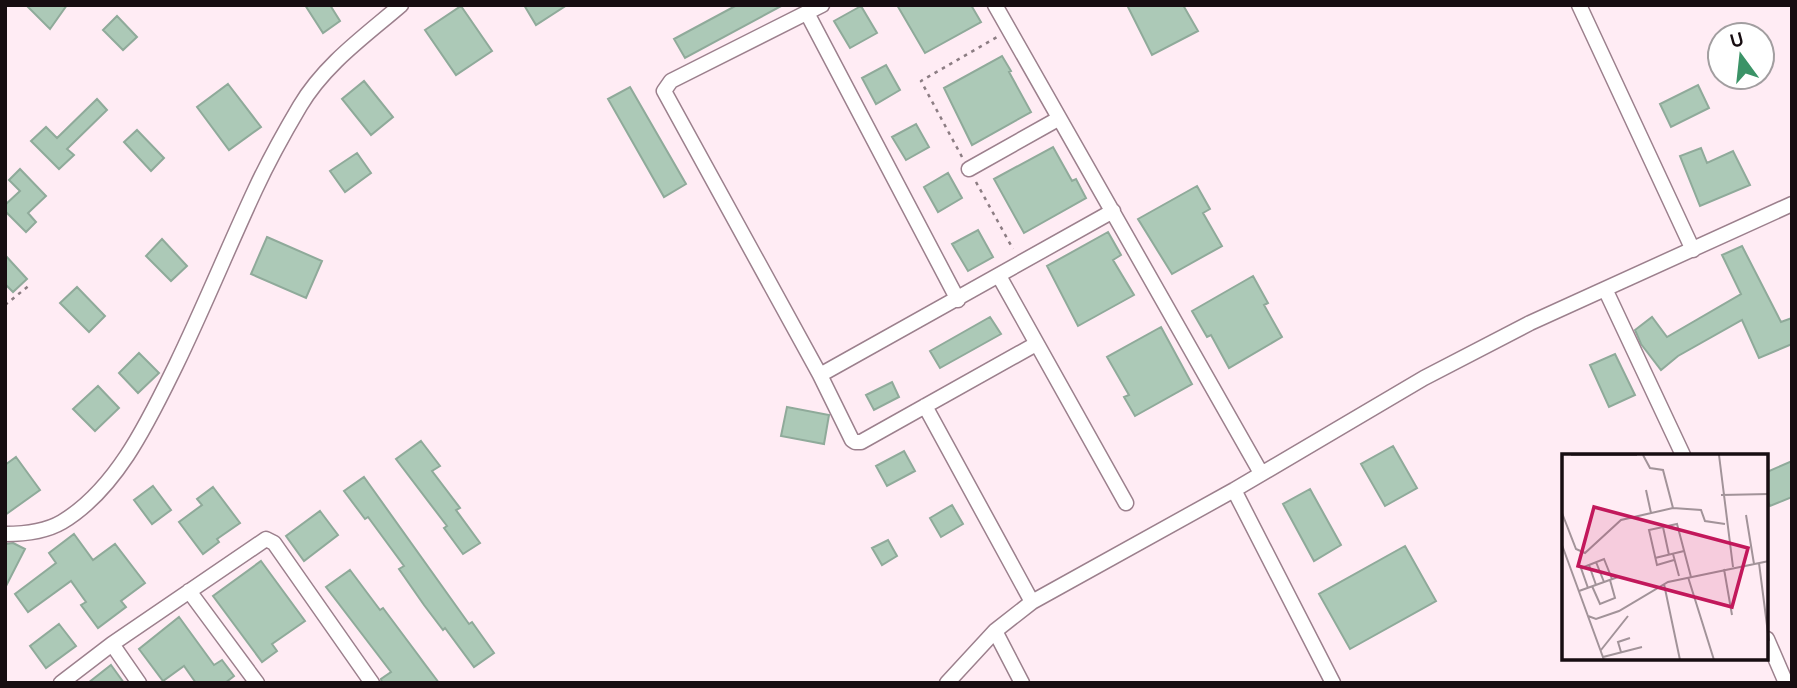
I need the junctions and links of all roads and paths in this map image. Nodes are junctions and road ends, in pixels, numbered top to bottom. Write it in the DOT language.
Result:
graph roads {
  1 [pos="401,5"];
  2 [pos="822,5"];
  3 [pos="995,5"];
  4 [pos="1578,5"];
  5 [pos="807,13"];
  6 [pos="1009,30"];
  7 [pos="1058,119"];
  8 [pos="969,169"];
  9 [pos="1792,204"];
  10 [pos="1113,211"];
  11 [pos="1693,250"];
  12 [pos="1021,262"];
  13 [pos="999,276"];
  14 [pos="31,284"];
  15 [pos="1606,291"];
  16 [pos="958,300"];
  17 [pos="5,305"];
  18 [pos="1036,344"];
  19 [pos="820,375"];
  20 [pos="925,406"];
  21 [pos="1683,454"];
  22 [pos="1261,473"];
  23 [pos="1234,489"];
  24 [pos="1126,503"];
  25 [pos="5,534"];
  26 [pos="189,591"];
  27 [pos="1032,602"];
  28 [pos="995,631"];
  29 [pos="112,644"];
  30 [pos="1769,644"];
  31 [pos="61,683"];
  32 [pos="139,683"];
  33 [pos="257,683"];
  34 [pos="372,683"];
  35 [pos="947,683"];
  36 [pos="1022,683"];
  37 [pos="1333,683"];
  38 [pos="1786,683"];
  1 -- 25 [label="street"];
  2 -- 5 [label="street"];
  3 -- 6 [label="street"];
  4 -- 11 [label="street"];
  5 -- 16 [label="street"];
  5 -- 19 [label="street"];
  6 -- 7 [label="street"];
  6 -- 8 [label="path"];
  7 -- 8 [label="street"];
  7 -- 10 [label="street"];
  8 -- 12 [label="path"];
  9 -- 11 [label="street"];
  10 -- 12 [label="street"];
  10 -- 22 [label="street"];
  11 -- 15 [label="street"];
  12 -- 13 [label="street"];
  13 -- 16 [label="street"];
  13 -- 18 [label="street"];
  14 -- 17 [label="path"];
  15 -- 21 [label="street"];
  15 -- 22 [label="street"];
  16 -- 19 [label="street"];
  18 -- 20 [label="street"];
  18 -- 24 [label="street"];
  19 -- 20 [label="street"];
  20 -- 27 [label="street"];
  22 -- 23 [label="street"];
  23 -- 27 [label="street"];
  23 -- 37 [label="street"];
  26 -- 29 [label="street"];
  26 -- 33 [label="street"];
  26 -- 34 [label="street"];
  27 -- 28 [label="street"];
  28 -- 35 [label="street"];
  28 -- 36 [label="street"];
  29 -- 31 [label="street"];
  29 -- 32 [label="street"];
  30 -- 38 [label="street"];
}
